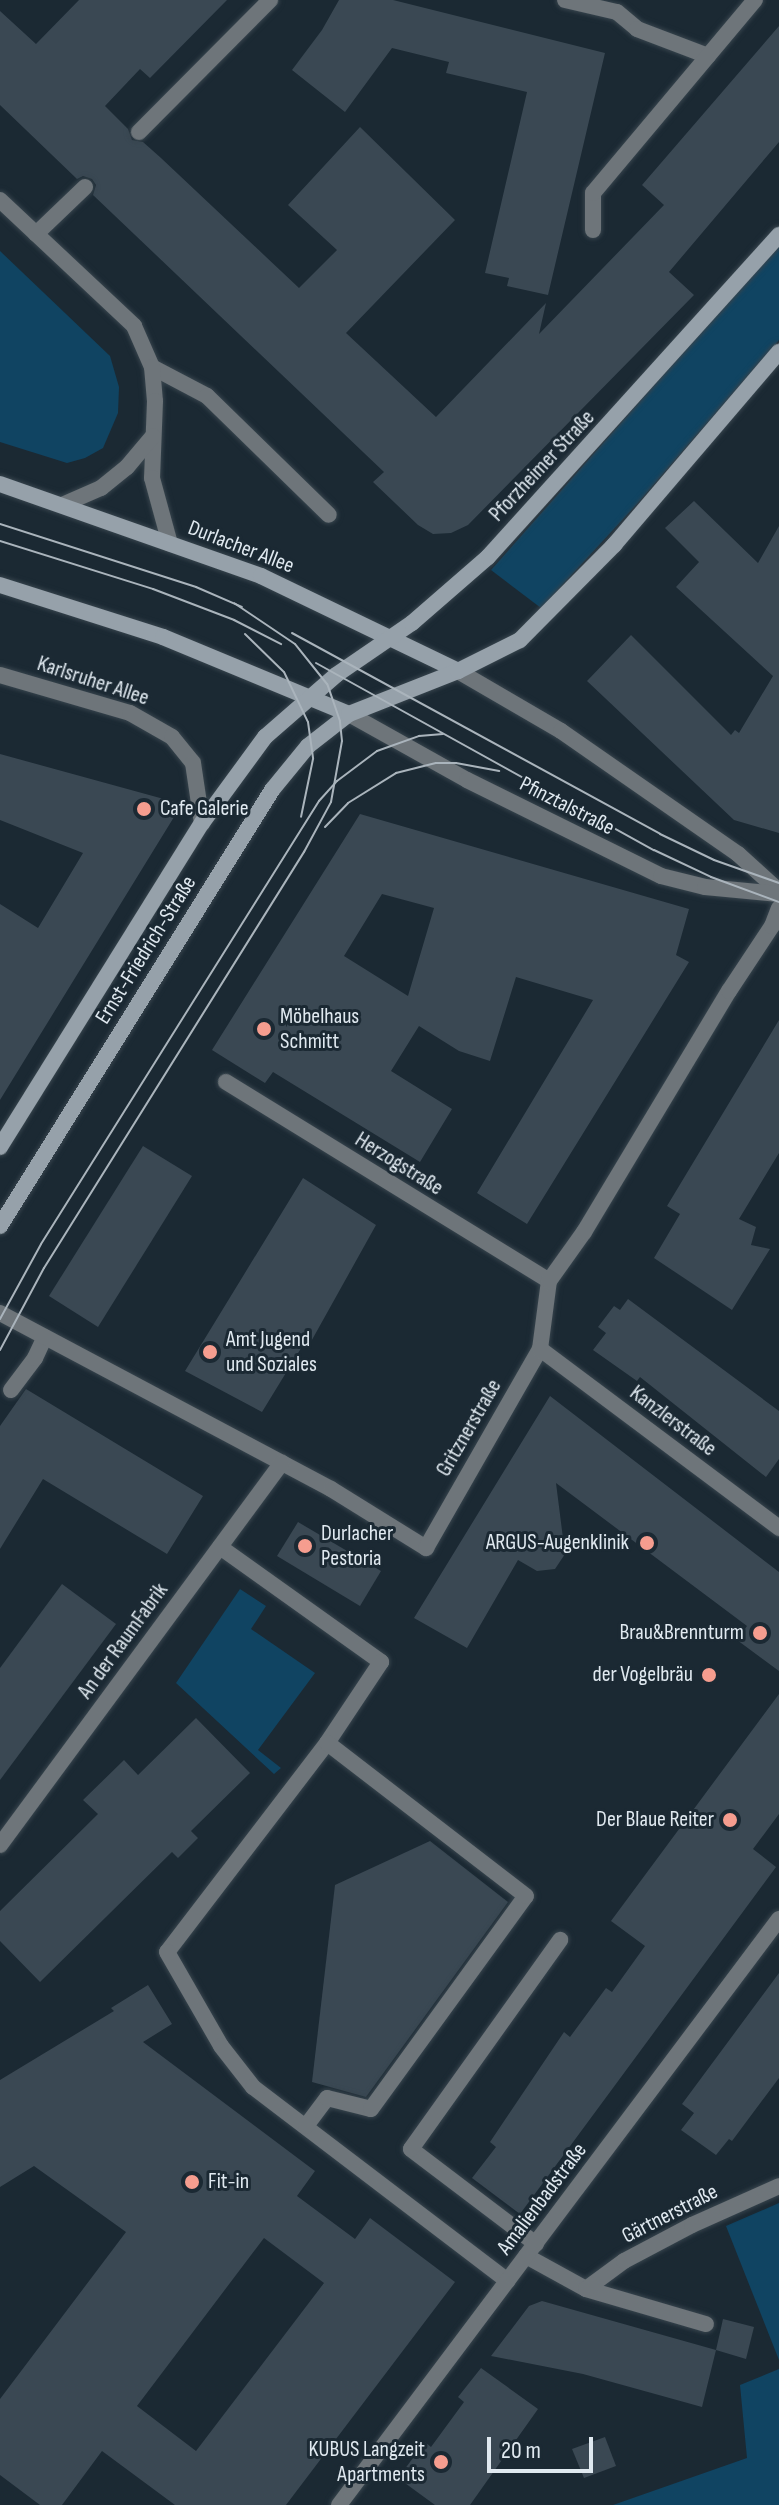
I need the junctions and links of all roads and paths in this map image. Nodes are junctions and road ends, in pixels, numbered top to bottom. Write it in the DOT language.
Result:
graph roads {
  1 [pos="270,0"];
  2 [pos="565,0"];
  3 [pos="755,0"];
  4 [pos="708,56"];
  5 [pos="139,132"];
  6 [pos="85,187"];
  7 [pos="0,200"];
  8 [pos="593,230"];
  9 [pos="36,234"];
  10 [pos="779,235"];
  11 [pos="779,352"];
  12 [pos="152,367"];
  13 [pos="153,436"];
  14 [pos="0,484"];
  15 [pos="62,505"];
  16 [pos="329,515"];
  17 [pos="170,544"];
  18 [pos="0,585"];
  19 [pos="392,636"];
  20 [pos="458,671"];
  21 [pos="0,675"];
  22 [pos="312,698"];
  23 [pos="349,714"];
  24 [pos="202,823"];
  25 [pos="779,892"];
  26 [pos="779,908"];
  27 [pos="226,1082"];
  28 [pos="0,1147"];
  29 [pos="0,1226"];
  30 [pos="549,1281"];
  31 [pos="0,1313"];
  32 [pos="45,1337"];
  33 [pos="540,1349"];
  34 [pos="11,1390"];
  35 [pos="282,1463"];
  36 [pos="779,1528"];
  37 [pos="220,1547"];
  38 [pos="327,1743"];
  39 [pos="0,1845"];
  40 [pos="779,1919"];
  41 [pos="560,1940"];
  42 [pos="306,2126"];
  43 [pos="779,2186"];
  44 [pos="531,2250"];
  45 [pos="508,2281"];
  46 [pos="586,2289"];
  47 [pos="706,2324"];
  48 [pos="339,2505"];
  1 -- 5 [label="street"];
  2 -- 4 [label="street"];
  3 -- 4 [label="street"];
  4 -- 8 [label="street"];
  6 -- 9 [label="street"];
  7 -- 9 [label="street"];
  9 -- 12 [label="street"];
  10 -- 19 [label="main road, Pforzheimer Straße"];
  11 -- 20 [label="main road"];
  12 -- 13 [label="street"];
  12 -- 16 [label="street"];
  13 -- 15 [label="street"];
  13 -- 17 [label="street"];
  14 -- 15 [label="main road, Durlacher Allee"];
  15 -- 17 [label="main road, Durlacher Allee"];
  17 -- 19 [label="main road, Durlacher Allee"];
  18 -- 22 [label="main road"];
  19 -- 20 [label="main road, Durlacher Allee"];
  19 -- 22 [label="main road, Pforzheimer Straße"];
  20 -- 23 [label="main road"];
  20 -- 25 [label="street, Pfinztalstraße"];
  21 -- 24 [label="street, Karlsruher Allee"];
  22 -- 23 [label="main road"];
  22 -- 24 [label="main road, Ernst-Friedrich-Straße"];
  23 -- 25 [label="street, Pfinztalstraße"];
  23 -- 29 [label="main road, Ernst-Friedrich-Straße"];
  24 -- 28 [label="main road, Ernst-Friedrich-Straße"];
  26 -- 30 [label="street, Gritznerstraße"];
  27 -- 30 [label="street, Herzogstraße"];
  30 -- 33 [label="street, Gritznerstraße"];
  31 -- 32 [label="street, Gritznerstraße"];
  32 -- 34 [label="street"];
  32 -- 35 [label="street, Gritznerstraße"];
  33 -- 35 [label="street, Gritznerstraße"];
  33 -- 36 [label="street, Kanzlerstraße"];
  35 -- 37 [label="street, An der RaumFabrik"];
  37 -- 38 [label="street"];
  37 -- 39 [label="street, An der RaumFabrik"];
  38 -- 42 [label="street"];
  38 -- 42 [label="street"];
  40 -- 44 [label="street, Amalienbadstraße"];
  41 -- 44 [label="street"];
  42 -- 45 [label="street"];
  43 -- 46 [label="street, Gärtnerstraße"];
  44 -- 45 [label="street, Amalienbadstraße"];
  44 -- 46 [label="street"];
  45 -- 48 [label="street, Amalienbadstraße"];
  46 -- 47 [label="street"];
}
